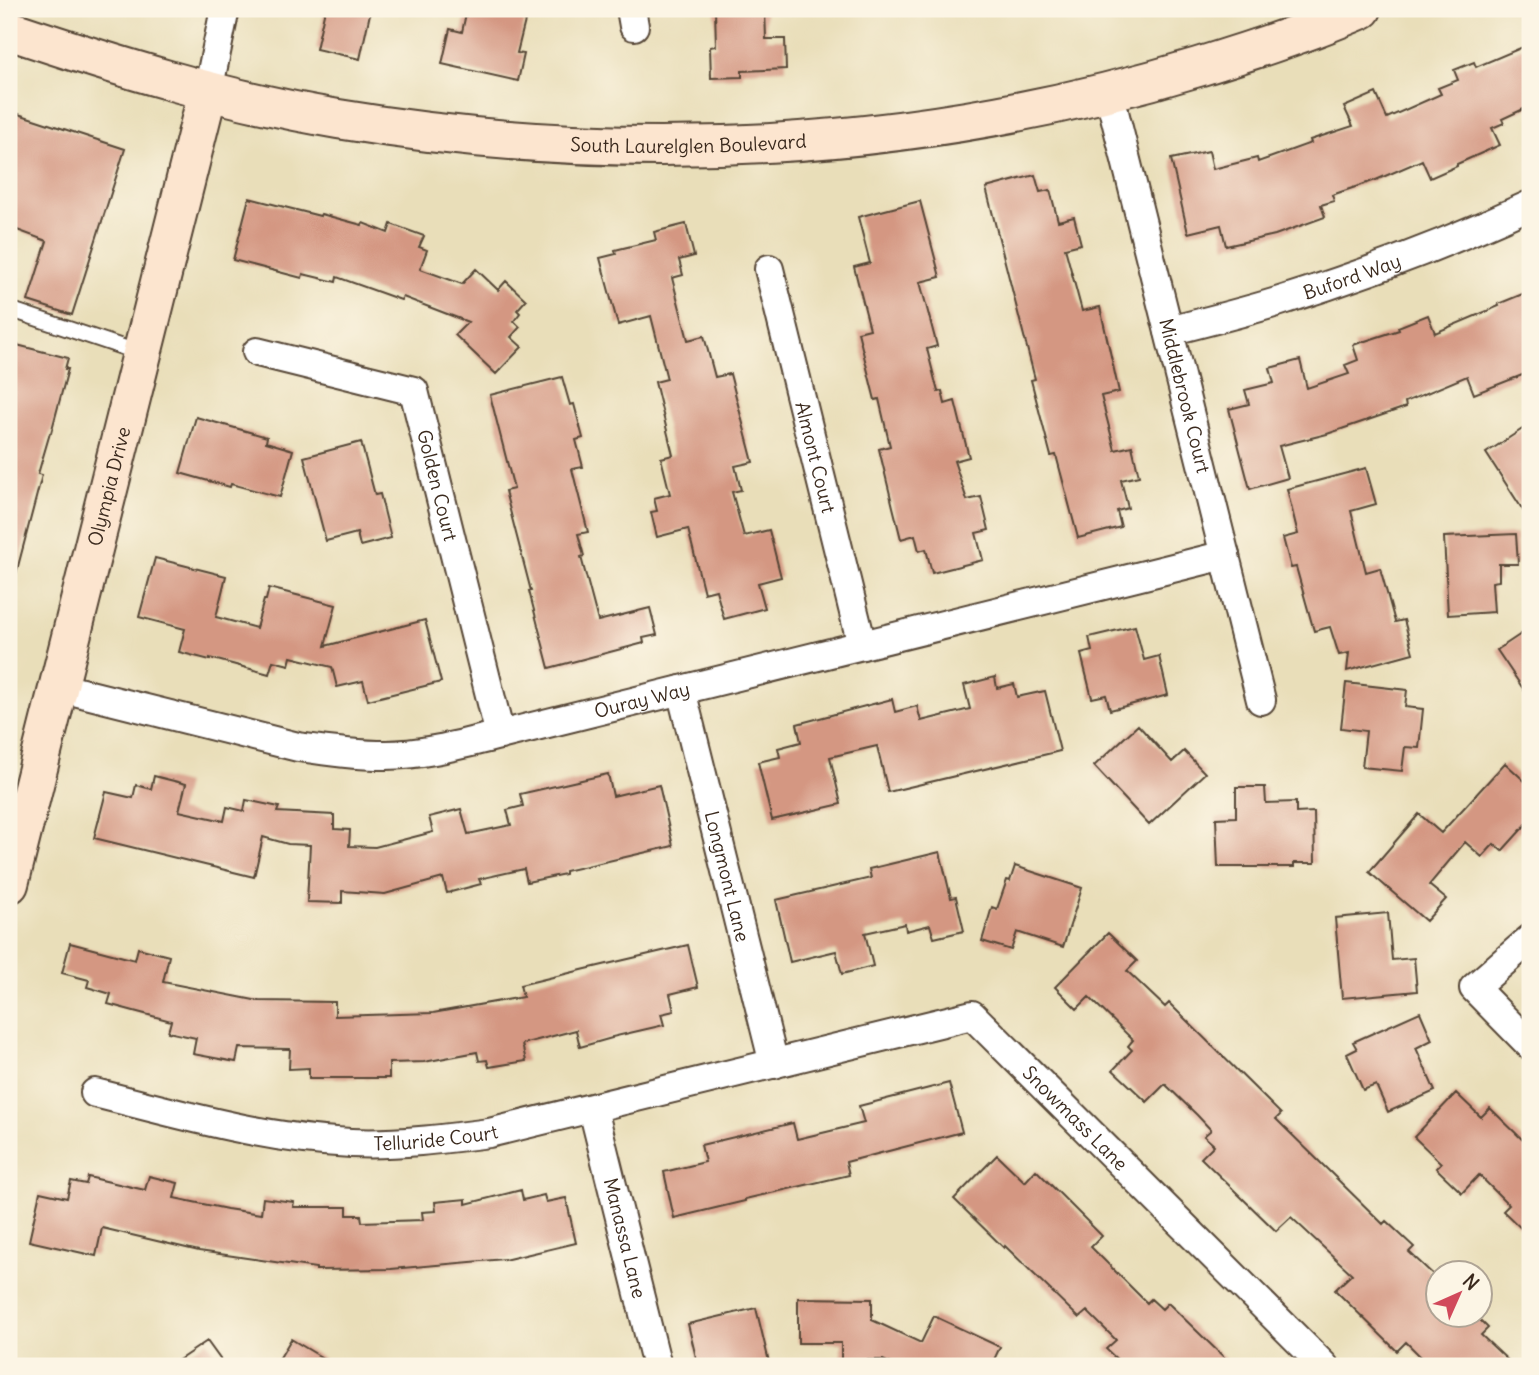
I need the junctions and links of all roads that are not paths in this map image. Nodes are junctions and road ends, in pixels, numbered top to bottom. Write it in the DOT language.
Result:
graph roads {
  1 [pos="225,9"];
  2 [pos="1345,12"];
  3 [pos="9,30"];
  4 [pos="208,91"];
  5 [pos="1109,92"];
  6 [pos="1530,205"];
  7 [pos="769,269"];
  8 [pos="9,309"];
  9 [pos="1169,331"];
  10 [pos="257,352"];
  11 [pos="142,353"];
  12 [pos="1224,555"];
  13 [pos="862,645"];
  14 [pos="58,687"];
  15 [pos="681,690"];
  16 [pos="1261,700"];
  17 [pos="500,735"];
  18 [pos="9,884"];
  19 [pos="1530,939"];
  20 [pos="1530,1045"];
  21 [pos="774,1064"];
  22 [pos="95,1093"];
  23 [pos="593,1109"];
  24 [pos="657,1366"];
  25 [pos="1324,1366"];
  1 -- 4 [label="street"];
  2 -- 5 [label="street, South Laurelglen Boulevard"];
  3 -- 4 [label="street, South Laurelglen Boulevard"];
  4 -- 5 [label="street, South Laurelglen Boulevard"];
  4 -- 11 [label="street, Olympia Drive"];
  5 -- 9 [label="street, Middlebrook Court"];
  6 -- 9 [label="street, Buford Way"];
  7 -- 13 [label="street, Almont Court"];
  8 -- 11 [label="lane"];
  9 -- 12 [label="street, Middlebrook Court"];
  10 -- 17 [label="street, Golden Court"];
  11 -- 14 [label="street, Olympia Drive"];
  12 -- 13 [label="street, Ouray Way"];
  12 -- 16 [label="street, Middlebrook Court"];
  13 -- 15 [label="street, Ouray Way"];
  14 -- 17 [label="street, Ouray Way"];
  14 -- 18 [label="street, Olympia Drive"];
  15 -- 17 [label="street, Ouray Way"];
  15 -- 21 [label="street, Longmont Lane"];
  19 -- 20 [label="street"];
  21 -- 23 [label="street, Telluride Court"];
  21 -- 25 [label="street, Snowmass Lane"];
  22 -- 23 [label="street, Telluride Court"];
  23 -- 24 [label="street, Manassa Lane"];
}
